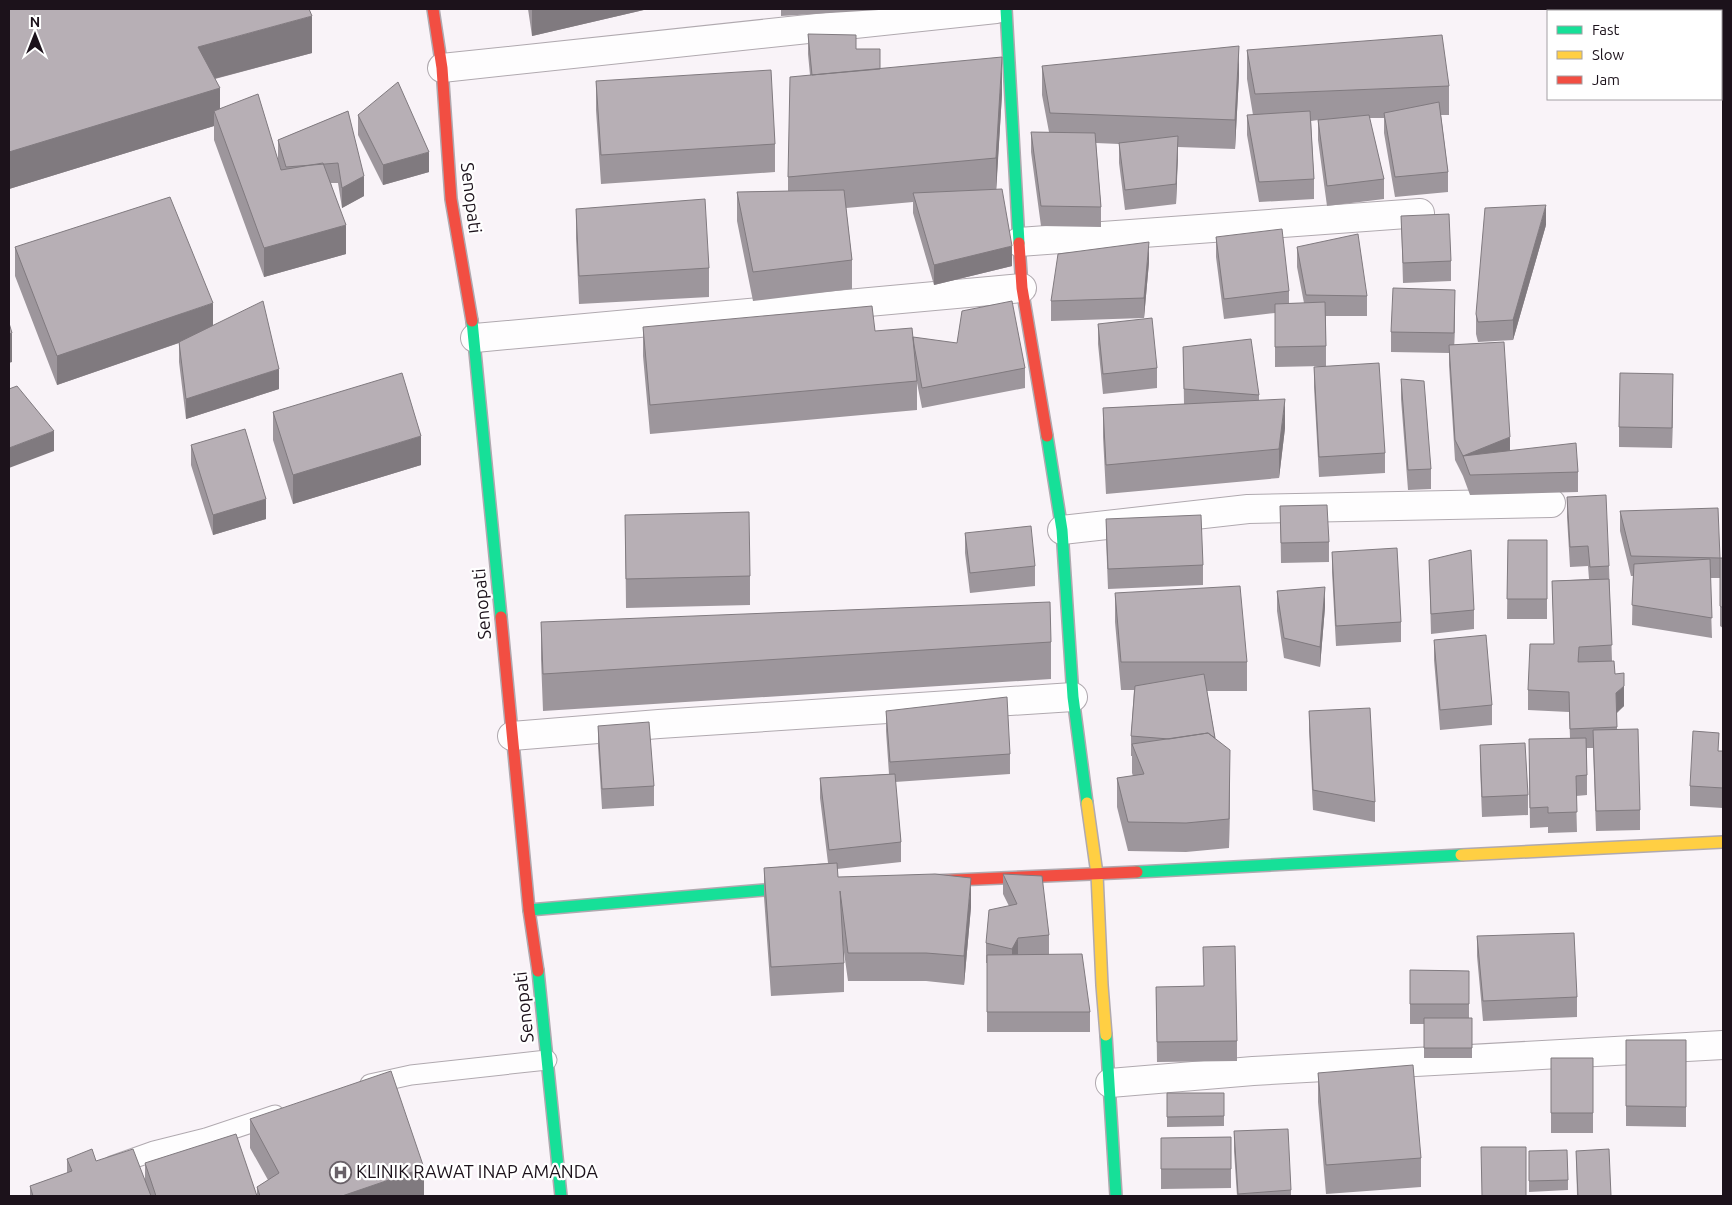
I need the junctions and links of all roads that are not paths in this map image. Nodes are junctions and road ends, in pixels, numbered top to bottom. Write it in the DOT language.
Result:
graph roads {
  1 [pos="433,9"];
  2 [pos="996,9"];
  3 [pos="1006,9"];
  4 [pos="442,68"];
  5 [pos="1420,214"];
  6 [pos="1019,242"];
  7 [pos="1022,288"];
  8 [pos="475,338"];
  9 [pos="1550,503"];
  10 [pos="1062,530"];
  11 [pos="1072,697"];
  12 [pos="512,736"];
  13 [pos="1723,842"];
  14 [pos="1097,874"];
  15 [pos="920,881"];
  16 [pos="812,886"];
  17 [pos="529,910"];
  18 [pos="1723,1045"];
  19 [pos="547,1060"];
  20 [pos="1110,1083"];
  21 [pos="358,1088"];
  22 [pos="292,1110"];
  23 [pos="91,1173"];
  24 [pos="561,1196"];
  25 [pos="1116,1196"];
  1 -- 4 [label="street, Senopati"];
  2 -- 4 [label="street"];
  3 -- 6 [label="street"];
  4 -- 8 [label="street, Senopati"];
  5 -- 6 [label="street"];
  6 -- 7 [label="street"];
  7 -- 8 [label="street"];
  7 -- 10 [label="street"];
  8 -- 12 [label="street, Senopati"];
  9 -- 10 [label="street"];
  10 -- 11 [label="street"];
  11 -- 12 [label="street"];
  11 -- 14 [label="street"];
  12 -- 17 [label="street, Senopati"];
  13 -- 14 [label="street"];
  14 -- 15 [label="street"];
  14 -- 20 [label="street"];
  16 -- 17 [label="street"];
  17 -- 19 [label="street, Senopati"];
  18 -- 20 [label="street"];
  19 -- 21 [label="lane"];
  19 -- 24 [label="street, Senopati"];
  20 -- 25 [label="street"];
  22 -- 23 [label="lane"];
}
